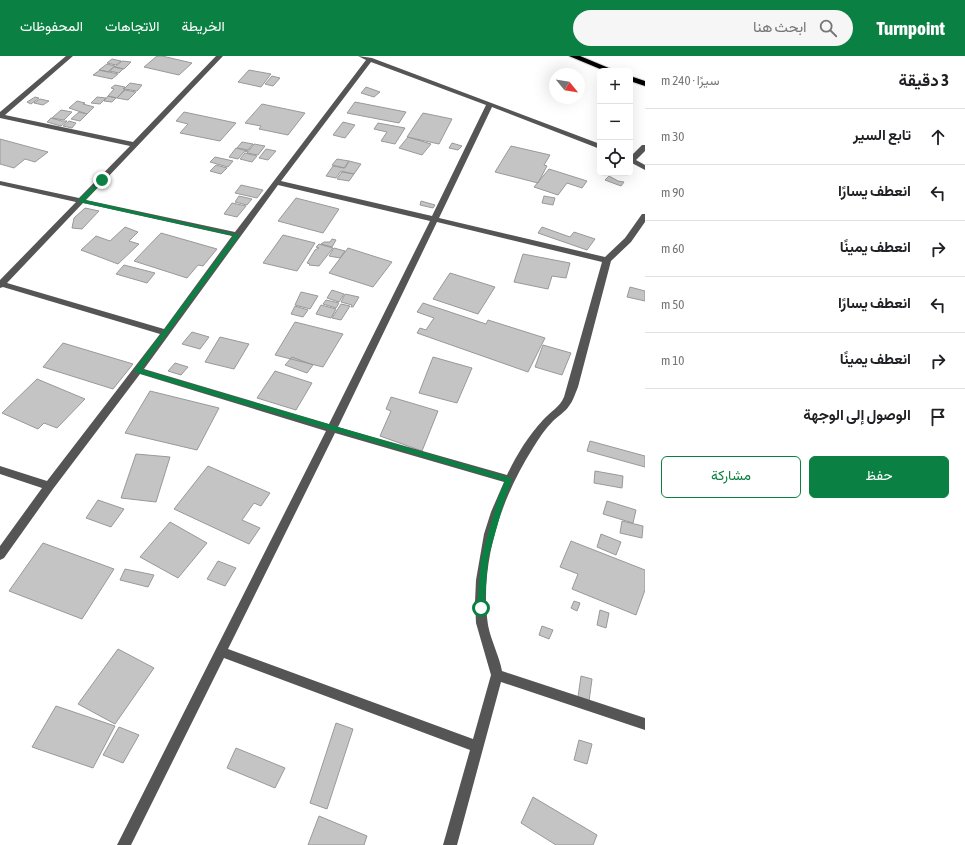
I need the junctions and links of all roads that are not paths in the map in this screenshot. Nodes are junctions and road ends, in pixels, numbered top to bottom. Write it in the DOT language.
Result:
graph roads {
  1 [pos="70,56"];
  2 [pos="220,56"];
  3 [pos="573,56"];
  4 [pos="365,57"];
  5 [pos="604,68"];
  6 [pos="633,79"];
  7 [pos="645,84"];
  8 [pos="490,104"];
  9 [pos="0,116"];
  10 [pos="135,145"];
  11 [pos="597,146"];
  12 [pos="645,147"];
  13 [pos="633,158"];
  14 [pos="633,161"];
  15 [pos="645,168"];
  16 [pos="276,182"];
  17 [pos="0,183"];
  18 [pos="81,200"];
  19 [pos="645,216"];
  20 [pos="436,220"];
  21 [pos="238,235"];
  22 [pos="607,260"];
  23 [pos="1,285"];
  24 [pos="165,332"];
  25 [pos="138,370"];
  26 [pos="333,429"];
  27 [pos="0,470"];
  28 [pos="509,480"];
  29 [pos="49,486"];
  30 [pos="0,555"];
  31 [pos="220,651"];
  32 [pos="497,675"];
  33 [pos="645,724"];
  34 [pos="478,746"];
  35 [pos="124,845"];
  36 [pos="450,845"];
  1 -- 9 [label="street"];
  2 -- 10 [label="street"];
  3 -- 5 [label="highway"];
  4 -- 8 [label="street"];
  4 -- 16 [label="street"];
  6 -- 7 [label="highway"];
  8 -- 11 [label="street"];
  8 -- 20 [label="street"];
  9 -- 10 [label="street"];
  10 -- 18 [label="street"];
  12 -- 13 [label="street"];
  14 -- 15 [label="street"];
  16 -- 20 [label="street"];
  16 -- 21 [label="street"];
  17 -- 18 [label="street"];
  18 -- 21 [label="street"];
  18 -- 23 [label="street"];
  19 -- 22 [label="street"];
  20 -- 22 [label="street"];
  20 -- 26 [label="street"];
  21 -- 24 [label="street"];
  22 -- 28 [label="street"];
  23 -- 24 [label="street"];
  24 -- 25 [label="street"];
  25 -- 26 [label="street"];
  25 -- 29 [label="street"];
  26 -- 28 [label="street"];
  26 -- 31 [label="street"];
  27 -- 29 [label="street"];
  28 -- 32 [label="street"];
  29 -- 30 [label="street"];
  31 -- 34 [label="street"];
  31 -- 35 [label="street"];
  32 -- 33 [label="street"];
  32 -- 34 [label="street"];
  34 -- 36 [label="street"];
}
